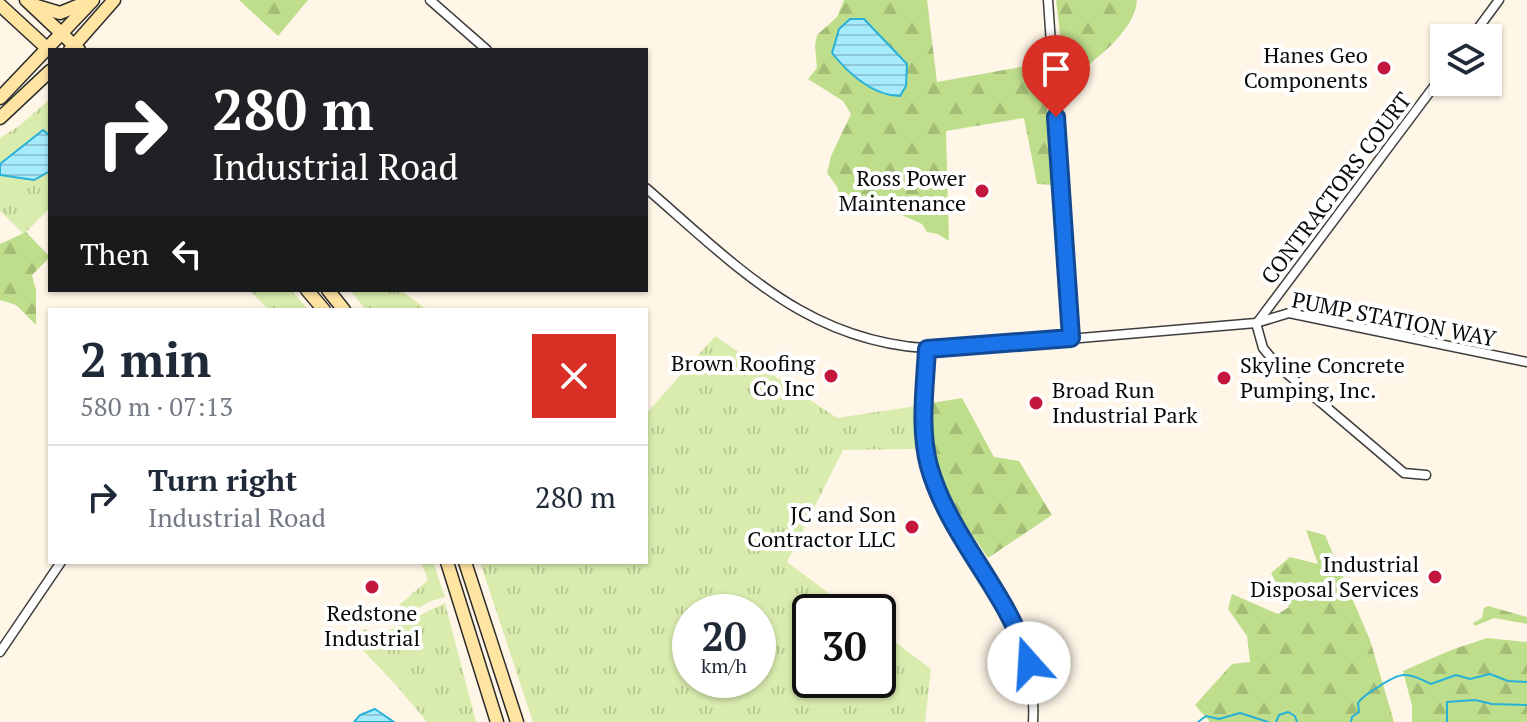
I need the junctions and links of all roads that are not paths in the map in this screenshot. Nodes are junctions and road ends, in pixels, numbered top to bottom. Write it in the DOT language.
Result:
graph roads {
  1 [pos="91,0"];
  2 [pos="114,0"];
  3 [pos="430,0"];
  4 [pos="1048,0"];
  5 [pos="1499,0"];
  6 [pos="28,1"];
  7 [pos="0,5"];
  8 [pos="1481,24"];
  9 [pos="62,34"];
  10 [pos="51,48"];
  11 [pos="74,48"];
  12 [pos="485,48"];
  13 [pos="48,49"];
  14 [pos="48,51"];
  15 [pos="48,73"];
  16 [pos="1430,92"];
  17 [pos="0,98"];
  18 [pos="0,118"];
  19 [pos="648,190"];
  20 [pos="309,292"];
  21 [pos="330,292"];
  22 [pos="322,308"];
  23 [pos="342,308"];
  24 [pos="1256,323"];
  25 [pos="1071,338"];
  26 [pos="927,349"];
  27 [pos="1527,362"];
  28 [pos="1426,475"];
  29 [pos="60,564"];
  30 [pos="448,564"];
  31 [pos="466,564"];
  32 [pos="1,650"];
  33 [pos="497,722"];
  34 [pos="517,722"];
  35 [pos="1033,722"];
  1 -- 6 [label="main road"];
  1 -- 9 [label="main road"];
  2 -- 11 [label="main road"];
  3 -- 12 [label="street"];
  4 -- 25 [label="street"];
  5 -- 8 [label="street"];
  6 -- 9 [label="main road"];
  7 -- 13 [label="main road"];
  9 -- 10 [label="main road"];
  9 -- 11 [label="main road"];
  14 -- 17 [label="main road"];
  15 -- 18 [label="main road"];
  16 -- 24 [label="street, CONTRACTORS COURT"];
  19 -- 26 [label="street, PUMP STATION WAY"];
  20 -- 22 [label="main road"];
  21 -- 23 [label="main road"];
  24 -- 25 [label="street, PUMP STATION WAY"];
  24 -- 27 [label="street, PUMP STATION WAY"];
  24 -- 28 [label="street"];
  25 -- 26 [label="street, PUMP STATION WAY"];
  26 -- 35 [label="street"];
  29 -- 32 [label="street"];
  30 -- 33 [label="main road"];
  31 -- 34 [label="main road"];
}
